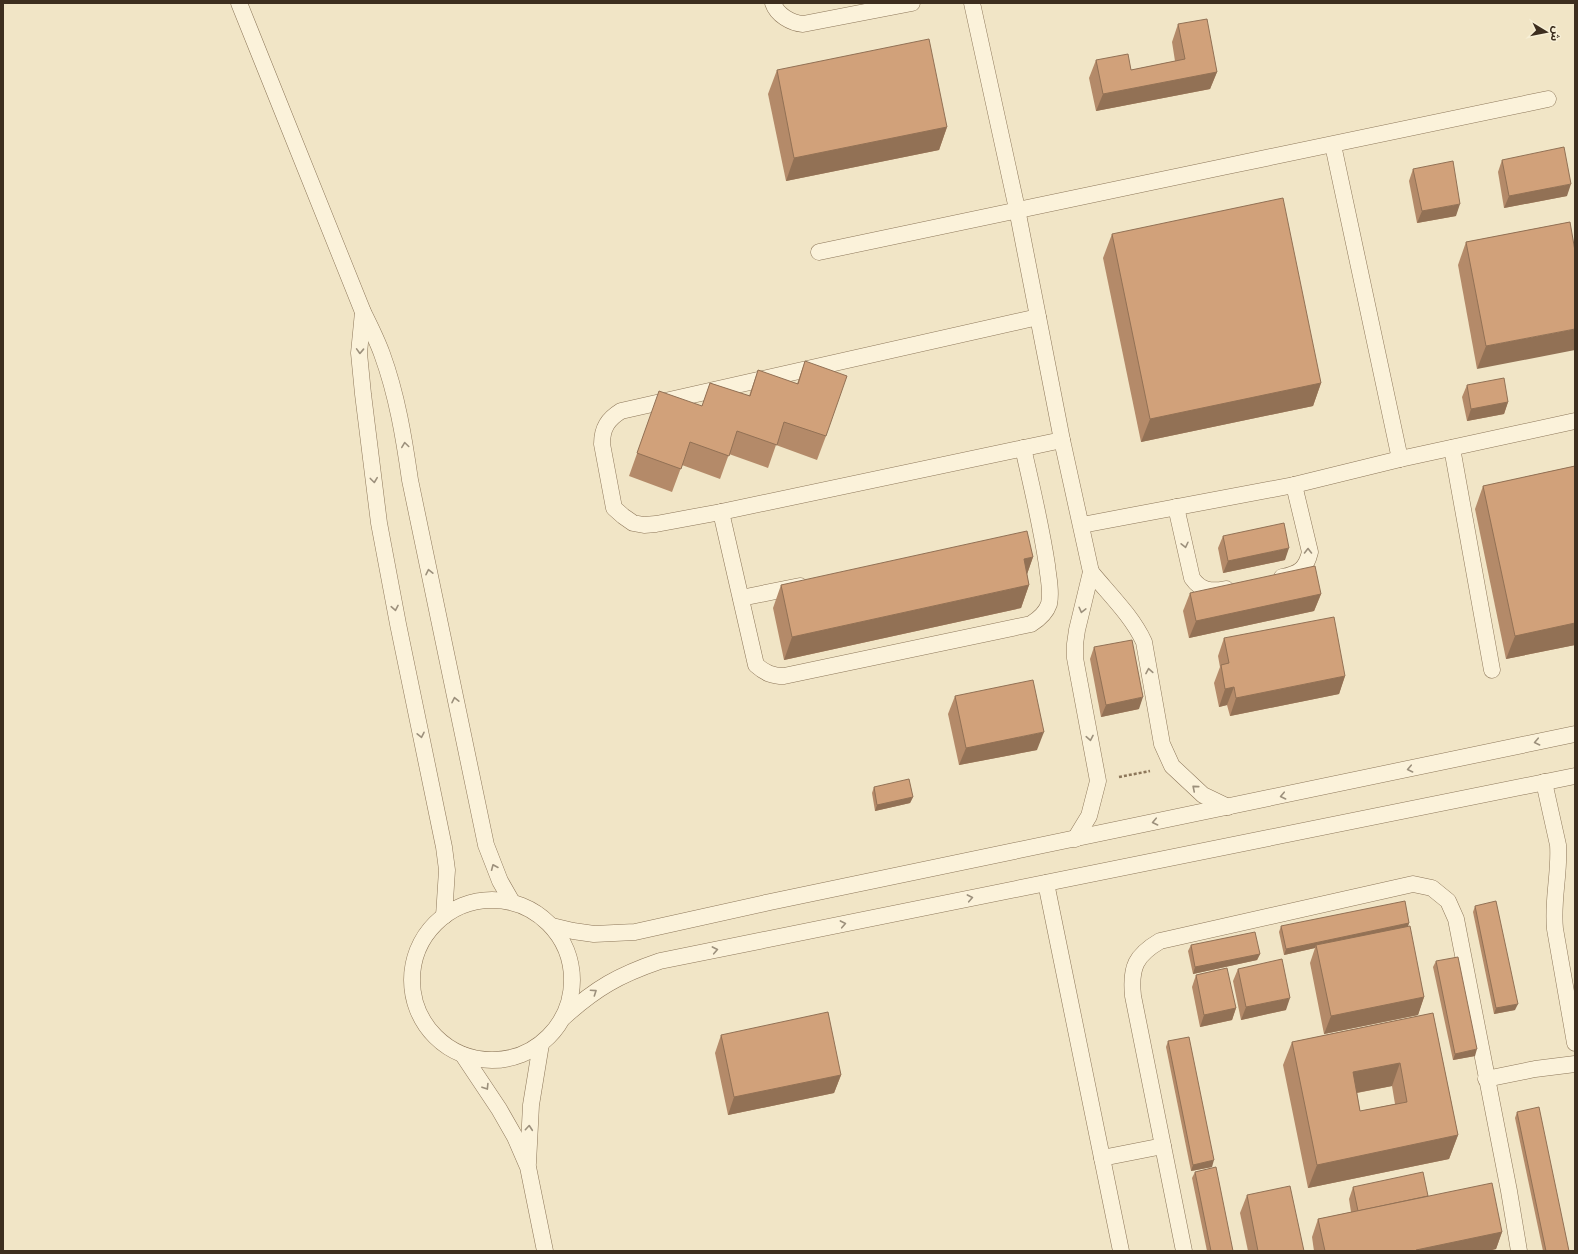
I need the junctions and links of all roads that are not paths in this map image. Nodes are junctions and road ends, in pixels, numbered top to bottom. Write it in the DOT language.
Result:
graph roads {
  1 [pos="239,3"];
  2 [pos="773,3"];
  3 [pos="912,3"];
  4 [pos="972,3"];
  5 [pos="1548,99"];
  6 [pos="1332,145"];
  7 [pos="1017,209"];
  8 [pos="819,252"];
  9 [pos="363,312"];
  10 [pos="1038,318"];
  11 [pos="1575,421"];
  12 [pos="1062,440"];
  13 [pos="1023,448"];
  14 [pos="1452,448"];
  15 [pos="1400,459"];
  16 [pos="1294,485"];
  17 [pos="1176,506"];
  18 [pos="721,512"];
  19 [pos="1082,525"];
  20 [pos="1091,572"];
  21 [pos="1264,581"];
  22 [pos="811,584"];
  23 [pos="1242,585"];
  24 [pos="741,598"];
  25 [pos="1492,670"];
  26 [pos="1575,734"];
  27 [pos="1575,776"];
  28 [pos="1544,782"];
  29 [pos="1228,807"];
  30 [pos="1075,839"];
  31 [pos="1046,883"];
  32 [pos="512,902"];
  33 [pos="444,916"];
  34 [pos="552,926"];
  35 [pos="564,1017"];
  36 [pos="1575,1043"];
  37 [pos="541,1044"];
  38 [pos="463,1055"];
  39 [pos="1575,1064"];
  40 [pos="1486,1079"];
  41 [pos="1163,1146"];
  42 [pos="1102,1158"];
  43 [pos="528,1167"];
  44 [pos="545,1251"];
  45 [pos="1121,1251"];
  46 [pos="1184,1251"];
  47 [pos="1519,1251"];
  1 -- 9 [label="lane"];
  2 -- 3 [label="lane"];
  4 -- 7 [label="lane"];
  5 -- 6 [label="lane"];
  6 -- 7 [label="lane"];
  6 -- 15 [label="lane"];
  7 -- 8 [label="lane"];
  7 -- 10 [label="lane"];
  32 -- 9 [label="lane, one-way"];
  9 -- 33 [label="lane, one-way"];
  10 -- 12 [label="lane"];
  10 -- 18 [label="lane"];
  11 -- 14 [label="lane"];
  12 -- 13 [label="lane"];
  12 -- 19 [label="lane"];
  13 -- 18 [label="lane"];
  13 -- 24 [label="lane"];
  14 -- 15 [label="lane"];
  14 -- 25 [label="lane"];
  15 -- 16 [label="lane"];
  16 -- 17 [label="lane"];
  21 -- 16 [label="lane, one-way"];
  17 -- 19 [label="lane"];
  17 -- 23 [label="lane, one-way"];
  18 -- 24 [label="lane"];
  19 -- 20 [label="lane"];
  29 -- 20 [label="lane, one-way"];
  20 -- 30 [label="lane, one-way"];
  22 -- 24 [label="lane"];
  26 -- 29 [label="lane, one-way"];
  27 -- 28 [label="lane"];
  28 -- 31 [label="lane"];
  28 -- 36 [label="lane"];
  29 -- 30 [label="lane, one-way"];
  30 -- 34 [label="lane"];
  35 -- 31 [label="lane, one-way"];
  31 -- 42 [label="lane"];
  32 -- 33 [label="lane"];
  32 -- 34 [label="lane"];
  33 -- 38 [label="lane"];
  34 -- 35 [label="lane"];
  35 -- 37 [label="lane"];
  37 -- 38 [label="lane"];
  43 -- 37 [label="lane, one-way"];
  38 -- 43 [label="lane, one-way"];
  39 -- 40 [label="lane"];
  40 -- 41 [label="lane"];
  40 -- 47 [label="lane"];
  41 -- 42 [label="lane"];
  41 -- 46 [label="lane"];
  42 -- 45 [label="lane"];
  43 -- 44 [label="lane"];
}
